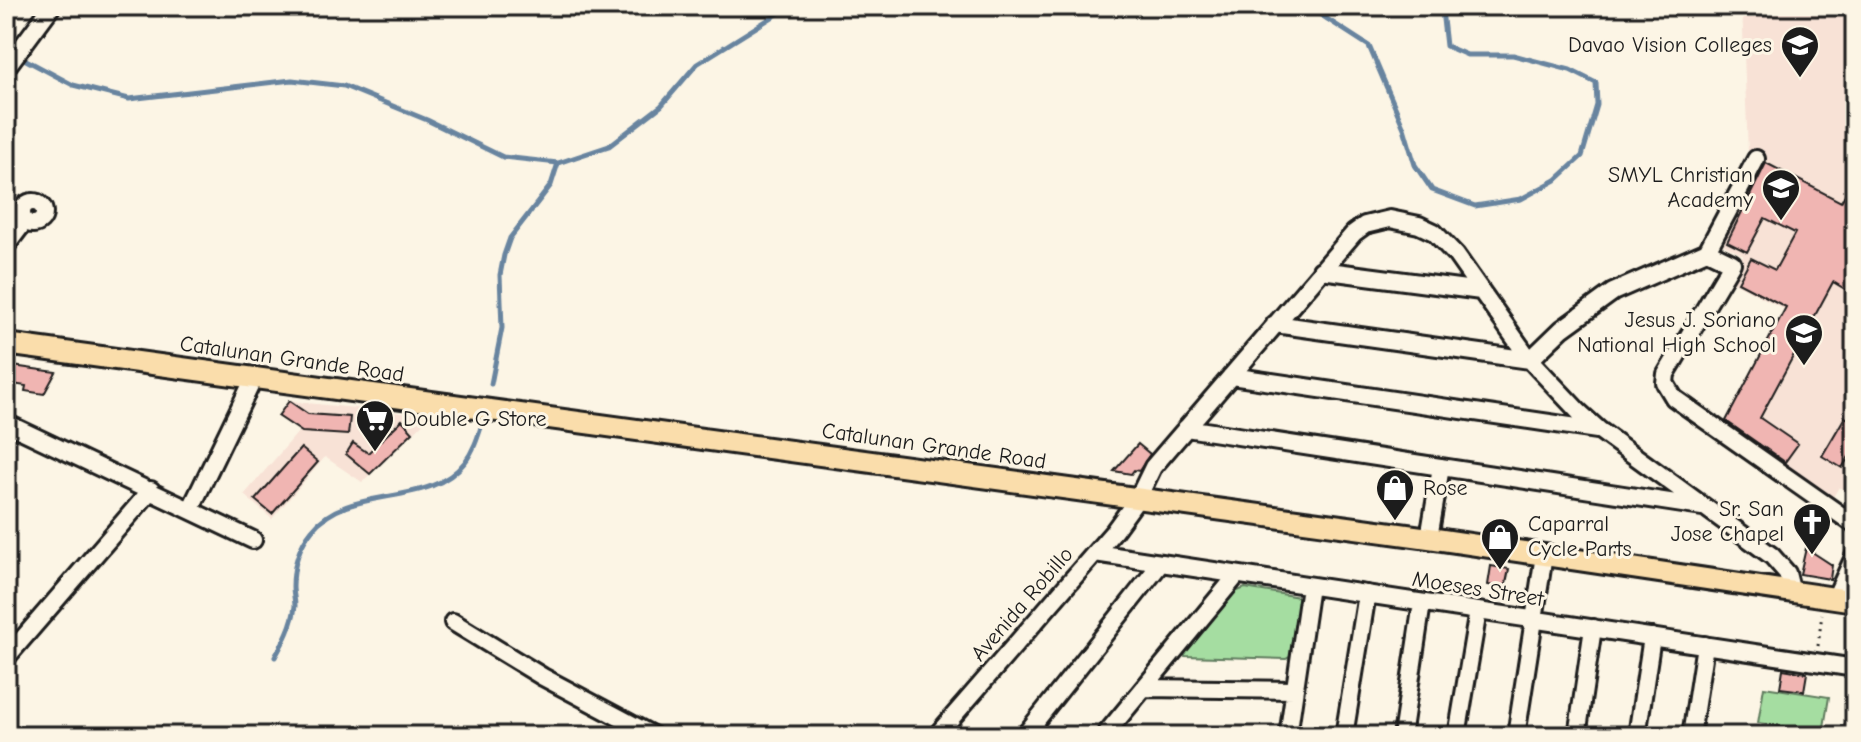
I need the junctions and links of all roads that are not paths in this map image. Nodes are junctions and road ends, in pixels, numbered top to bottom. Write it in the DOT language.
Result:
graph roads {
  1 [pos="52,6"];
  2 [pos="6,68"];
  3 [pos="1756,159"];
  4 [pos="25,221"];
  5 [pos="6,246"];
  6 [pos="1707,251"];
  7 [pos="1321,270"];
  8 [pos="1481,291"];
  9 [pos="1275,324"];
  10 [pos="6,344"];
  11 [pos="1530,360"];
  12 [pos="1231,376"];
  13 [pos="254,378"];
  14 [pos="6,423"];
  15 [pos="1186,428"];
  16 [pos="1599,430"];
  17 [pos="1441,467"];
  18 [pos="151,490"];
  19 [pos="1138,498"];
  20 [pos="191,508"];
  21 [pos="1708,508"];
  22 [pos="1855,525"];
  23 [pos="1429,538"];
  24 [pos="253,540"];
  25 [pos="1095,553"];
  26 [pos="1544,555"];
  27 [pos="1855,555"];
  28 [pos="1161,563"];
  29 [pos="1237,575"];
  30 [pos="1310,586"];
  31 [pos="1792,593"];
  32 [pos="1367,594"];
  33 [pos="1838,599"];
  34 [pos="1422,603"];
  35 [pos="1478,611"];
  36 [pos="1534,620"];
  37 [pos="453,622"];
  38 [pos="1593,628"];
  39 [pos="1652,637"];
  40 [pos="1705,645"];
  41 [pos="6,658"];
  42 [pos="1855,668"];
  43 [pos="1144,688"];
  44 [pos="1294,690"];
  45 [pos="654,736"];
  46 [pos="936,736"];
  47 [pos="1024,736"];
  48 [pos="1104,736"];
  49 [pos="1288,736"];
  50 [pos="1344,736"];
  51 [pos="1402,736"];
  52 [pos="1457,736"];
  53 [pos="1516,736"];
  54 [pos="1577,736"];
  55 [pos="1637,736"];
  56 [pos="1691,736"];
  1 -- 2 [label="street"];
  3 -- 6 [label="street"];
  4 -- 5 [label="street"];
  6 -- 11 [label="street"];
  6 -- 22 [label="street"];
  7 -- 8 [label="street"];
  7 -- 8 [label="street, Avenida Robillo"];
  7 -- 9 [label="street, Avenida Robillo"];
  8 -- 11 [label="street, Avenida Robillo"];
  9 -- 11 [label="street"];
  9 -- 12 [label="street, Avenida Robillo"];
  10 -- 13 [label="main road, Catalunan Grande Road"];
  11 -- 16 [label="street, Avenida Robillo"];
  12 -- 15 [label="street, Avenida Robillo"];
  12 -- 16 [label="street"];
  13 -- 19 [label="main road, Catalunan Grande Road"];
  13 -- 20 [label="street"];
  14 -- 18 [label="street"];
  15 -- 17 [label="street"];
  15 -- 19 [label="street, Avenida Robillo"];
  16 -- 21 [label="street, Avenida Robillo"];
  17 -- 21 [label="street"];
  17 -- 23 [label="street"];
  18 -- 20 [label="street"];
  18 -- 41 [label="street"];
  19 -- 23 [label="main road, Catalunan Grande Road"];
  19 -- 25 [label="street, Avenida Robillo"];
  20 -- 24 [label="street"];
  21 -- 31 [label="street, Avenida Robillo"];
  23 -- 26 [label="main road, Catalunan Grande Road"];
  25 -- 28 [label="street, Moeses Street"];
  25 -- 46 [label="street, Avenida Robillo"];
  26 -- 31 [label="main road, Catalunan Grande Road"];
  26 -- 36 [label="street"];
  27 -- 33 [label="street"];
  28 -- 29 [label="street, Moeses Street"];
  28 -- 47 [label="street"];
  29 -- 30 [label="street, Moeses Street"];
  29 -- 43 [label="street"];
  30 -- 32 [label="street, Moeses Street"];
  30 -- 44 [label="street"];
  31 -- 33 [label="main road, Catalunan Grande Road"];
  32 -- 34 [label="street, Moeses Street"];
  32 -- 50 [label="street"];
  34 -- 35 [label="street, Moeses Street"];
  34 -- 51 [label="street"];
  35 -- 36 [label="street, Moeses Street"];
  35 -- 52 [label="street"];
  36 -- 38 [label="street, Moeses Street"];
  36 -- 53 [label="street"];
  37 -- 45 [label="street"];
  38 -- 39 [label="street, Moeses Street"];
  38 -- 54 [label="street"];
  39 -- 40 [label="street, Moeses Street"];
  39 -- 55 [label="street"];
  40 -- 42 [label="street, Moeses Street"];
  40 -- 56 [label="street"];
  43 -- 44 [label="street"];
  43 -- 48 [label="street"];
  44 -- 49 [label="street"];
}
